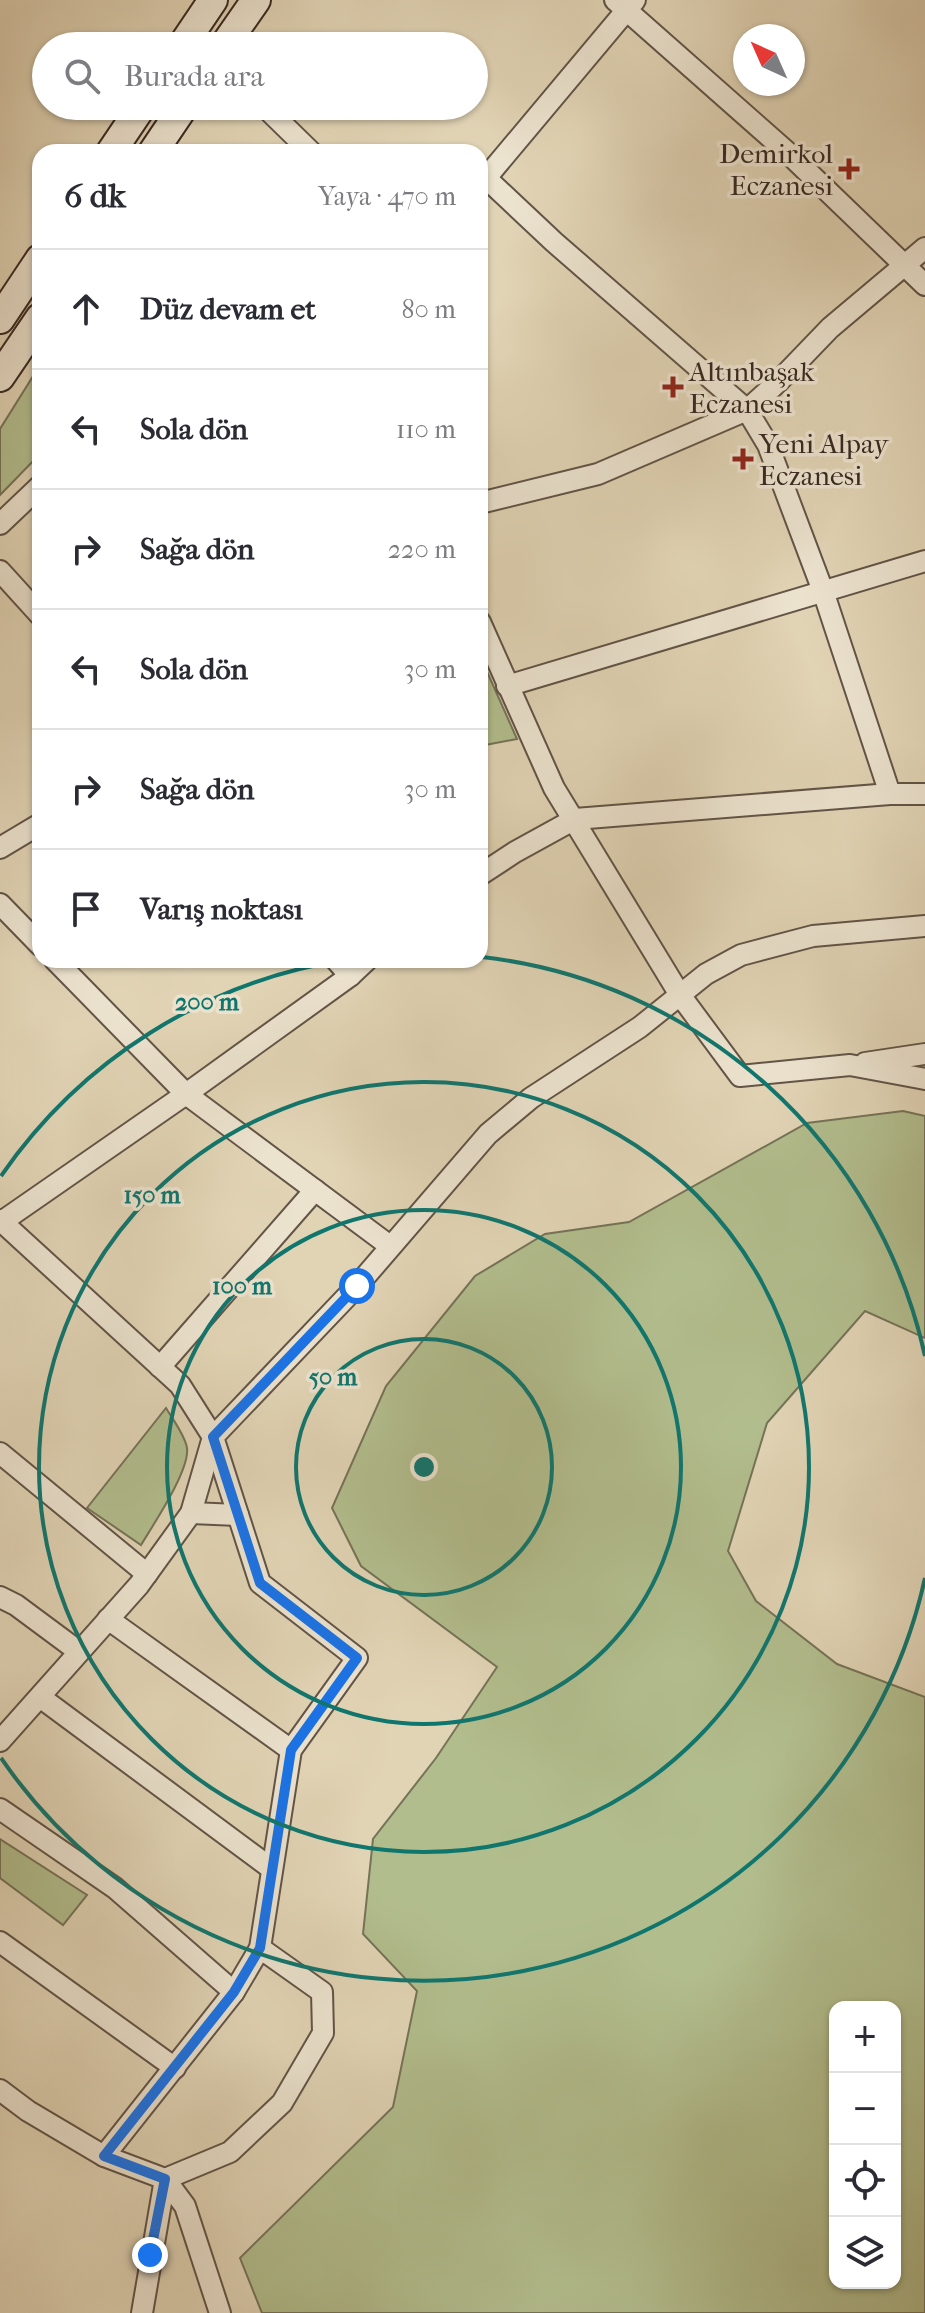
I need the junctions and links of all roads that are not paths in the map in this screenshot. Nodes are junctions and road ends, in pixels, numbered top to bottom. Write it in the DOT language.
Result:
graph roads {
  1 [pos="213,0"];
  2 [pos="256,0"];
  3 [pos="625,3"];
  4 [pos="191,32"];
  5 [pos="234,32"];
  6 [pos="133,120"];
  7 [pos="175,120"];
  8 [pos="278,120"];
  9 [pos="116,144"];
  10 [pos="158,144"];
  11 [pos="303,144"];
  12 [pos="488,177"];
  13 [pos="488,185"];
  14 [pos="925,248"];
  15 [pos="904,264"];
  16 [pos="32,271"];
  17 [pos="925,285"];
  18 [pos="0,319"];
  19 [pos="32,330"];
  20 [pos="0,377"];
  21 [pos="747,410"];
  22 [pos="32,494"];
  23 [pos="488,501"];
  24 [pos="0,524"];
  25 [pos="925,561"];
  26 [pos="0,571"];
  27 [pos="823,591"];
  28 [pos="32,606"];
  29 [pos="488,641"];
  30 [pos="507,686"];
  31 [pos="890,794"];
  32 [pos="925,794"];
  33 [pos="575,819"];
  34 [pos="32,829"];
  35 [pos="0,848"];
  36 [pos="488,870"];
  37 [pos="0,904"];
  38 [pos="925,926"];
  39 [pos="32,937"];
  40 [pos="63,968"];
  41 [pos="343,968"];
  42 [pos="680,995"];
  43 [pos="925,1054"];
  44 [pos="850,1065"];
  45 [pos="925,1079"];
  46 [pos="186,1094"];
  47 [pos="315,1190"];
  48 [pos="0,1221"];
  49 [pos="390,1246"];
  50 [pos="160,1367"];
  51 [pos="213,1437"];
  52 [pos="0,1453"];
  53 [pos="191,1513"];
  54 [pos="238,1515"];
  55 [pos="147,1574"];
  56 [pos="0,1597"];
  57 [pos="108,1619"];
  58 [pos="78,1651"];
  59 [pos="40,1697"];
  60 [pos="0,1741"];
  61 [pos="291,1750"];
  62 [pos="0,1809"];
  63 [pos="272,1869"];
  64 [pos="0,1942"];
  65 [pos="260,1948"];
  66 [pos="234,1992"];
  67 [pos="175,2068"];
  68 [pos="0,2090"];
  69 [pos="104,2156"];
  70 [pos="165,2179"];
  71 [pos="142,2313"];
  72 [pos="220,2313"];
  1 -- 4 [label="main road"];
  2 -- 5 [label="main road"];
  3 -- 12 [label="street"];
  3 -- 15 [label="street"];
  6 -- 9 [label="main road"];
  7 -- 10 [label="main road"];
  8 -- 11 [label="street"];
  13 -- 21 [label="street"];
  14 -- 15 [label="street"];
  15 -- 17 [label="street"];
  15 -- 21 [label="street"];
  16 -- 18 [label="main road"];
  19 -- 20 [label="main road"];
  21 -- 23 [label="street"];
  21 -- 27 [label="street"];
  22 -- 24 [label="street"];
  25 -- 27 [label="street"];
  26 -- 28 [label="street"];
  27 -- 30 [label="street"];
  27 -- 31 [label="street"];
  29 -- 30 [label="street"];
  30 -- 33 [label="street"];
  31 -- 32 [label="street"];
  31 -- 33 [label="street"];
  33 -- 36 [label="street"];
  33 -- 42 [label="street"];
  34 -- 35 [label="street"];
  37 -- 39 [label="street"];
  38 -- 42 [label="street"];
  40 -- 46 [label="street"];
  41 -- 46 [label="street"];
  42 -- 44 [label="street"];
  42 -- 49 [label="street"];
  43 -- 44 [label="street"];
  44 -- 45 [label="street"];
  46 -- 47 [label="street"];
  46 -- 48 [label="street"];
  47 -- 49 [label="street"];
  47 -- 50 [label="street"];
  48 -- 50 [label="street"];
  49 -- 51 [label="street"];
  50 -- 51 [label="street"];
  51 -- 53 [label="street"];
  51 -- 54 [label="street"];
  52 -- 55 [label="street"];
  53 -- 54 [label="street"];
  53 -- 55 [label="street"];
  54 -- 61 [label="street"];
  55 -- 57 [label="street"];
  56 -- 58 [label="street"];
  57 -- 58 [label="street"];
  57 -- 61 [label="street"];
  58 -- 59 [label="street"];
  59 -- 60 [label="street"];
  59 -- 63 [label="street"];
  61 -- 63 [label="street"];
  62 -- 66 [label="street"];
  63 -- 65 [label="street"];
  64 -- 67 [label="street"];
  65 -- 66 [label="street"];
  65 -- 70 [label="street"];
  66 -- 67 [label="street"];
  67 -- 69 [label="street"];
  68 -- 69 [label="street"];
  69 -- 70 [label="street"];
  70 -- 71 [label="street"];
  70 -- 72 [label="street"];
}
